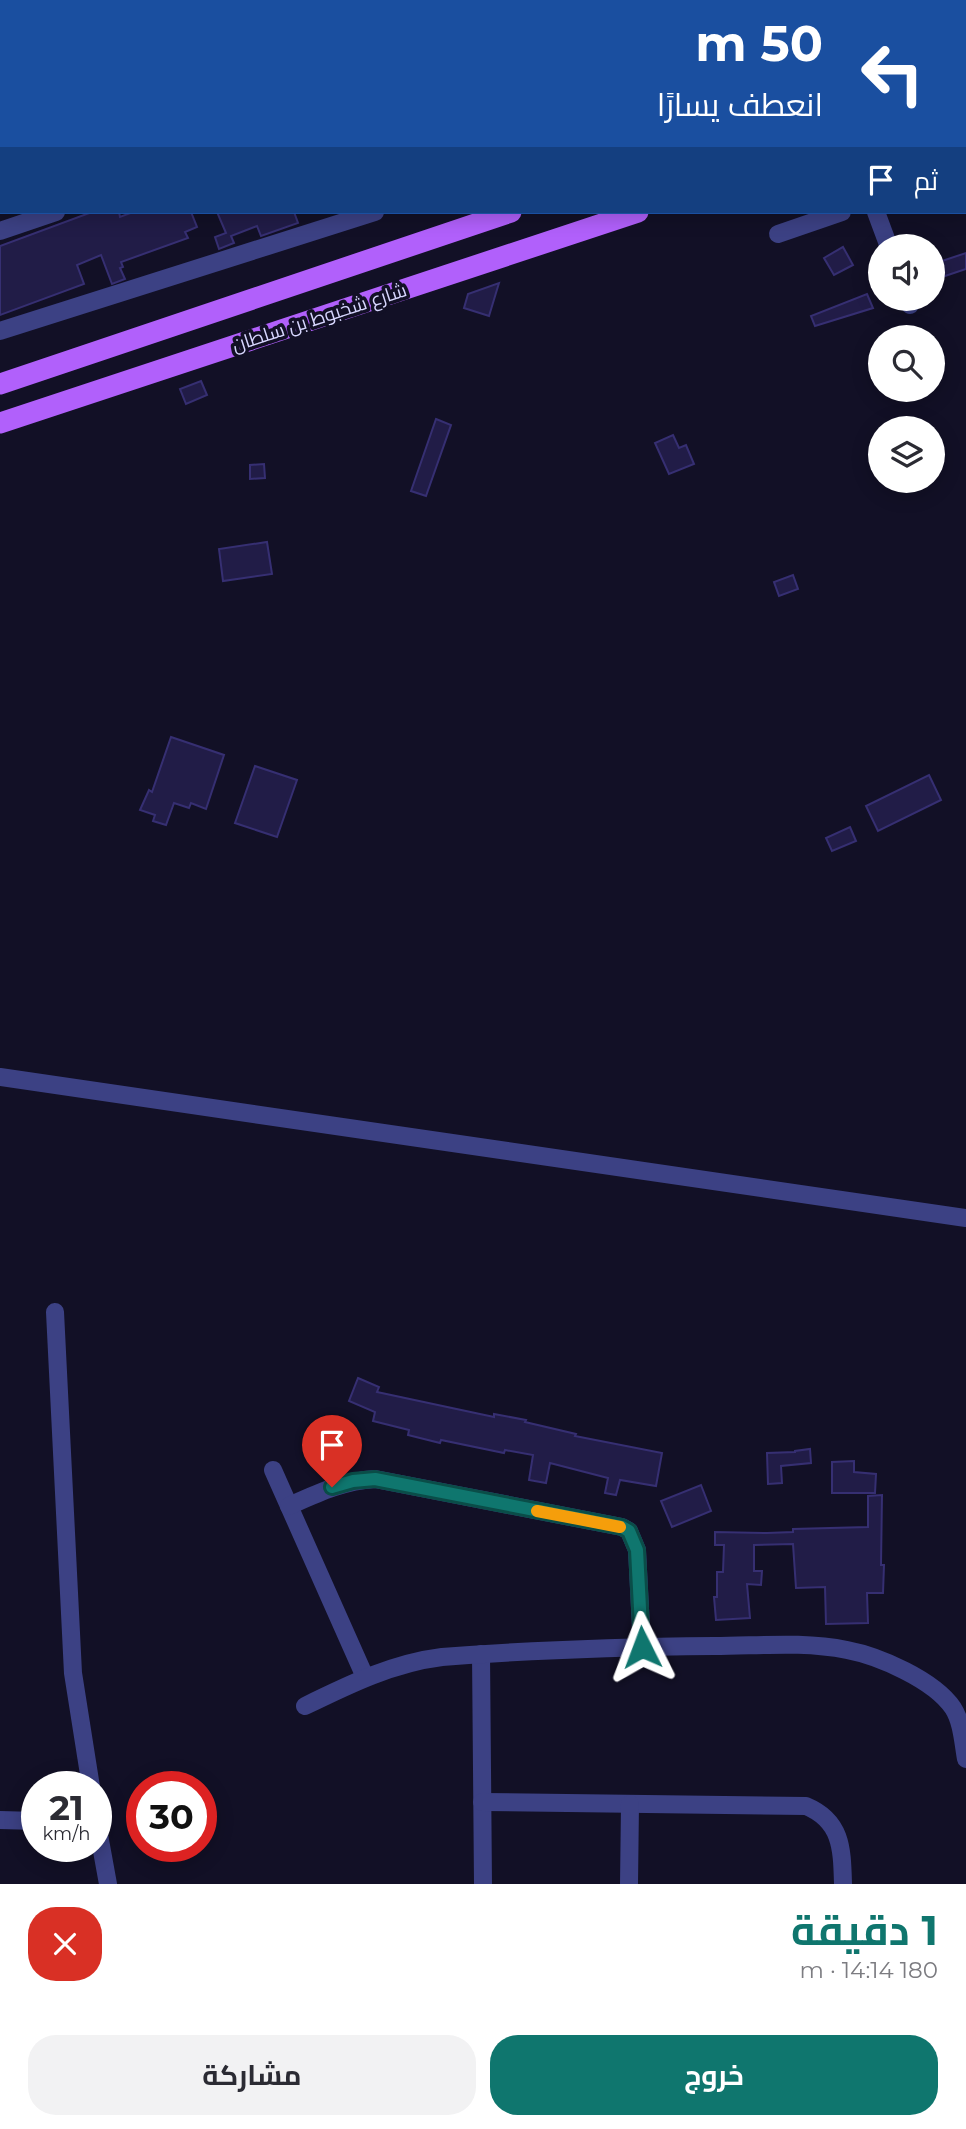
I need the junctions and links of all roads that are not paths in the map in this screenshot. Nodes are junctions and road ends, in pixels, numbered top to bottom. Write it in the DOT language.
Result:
graph roads {
  1 [pos="50,214"];
  2 [pos="369,214"];
  3 [pos="505,214"];
  4 [pos="632,214"];
  5 [pos="836,214"];
  6 [pos="877,214"];
  7 [pos="0,231"];
  8 [pos="778,234"];
  9 [pos="884,234"];
  10 [pos="0,331"];
  11 [pos="0,384"];
  12 [pos="0,423"];
  13 [pos="0,1077"];
  14 [pos="966,1218"];
  15 [pos="55,1312"];
  16 [pos="273,1470"];
  17 [pos="289,1506"];
  18 [pos="642,1647"];
  19 [pos="481,1654"];
  20 [pos="365,1677"];
  21 [pos="305,1706"];
  22 [pos="966,1759"];
  23 [pos="88,1771"];
  24 [pos="482,1802"];
  25 [pos="630,1804"];
  26 [pos="0,1820"];
  27 [pos="21,1821"];
  28 [pos="104,1862"];
  29 [pos="108,1884"];
  30 [pos="483,1884"];
  31 [pos="629,1884"];
  32 [pos="843,1884"];
  1 -- 7 [label="street"];
  2 -- 10 [label="street"];
  3 -- 11 [label="main road, شارع شخبوط بن سلطان"];
  4 -- 12 [label="main road, شارع شخبوط بن سلطان"];
  5 -- 8 [label="street"];
  6 -- 9 [label="street"];
  13 -- 14 [label="street"];
  15 -- 23 [label="street"];
  16 -- 17 [label="street"];
  17 -- 18 [label="street"];
  17 -- 20 [label="street"];
  18 -- 19 [label="street"];
  18 -- 22 [label="street"];
  19 -- 20 [label="street"];
  19 -- 24 [label="street"];
  20 -- 21 [label="street"];
  24 -- 25 [label="street"];
  24 -- 30 [label="street"];
  25 -- 31 [label="street"];
  25 -- 32 [label="street"];
  26 -- 27 [label="street"];
  28 -- 29 [label="street"];
}
